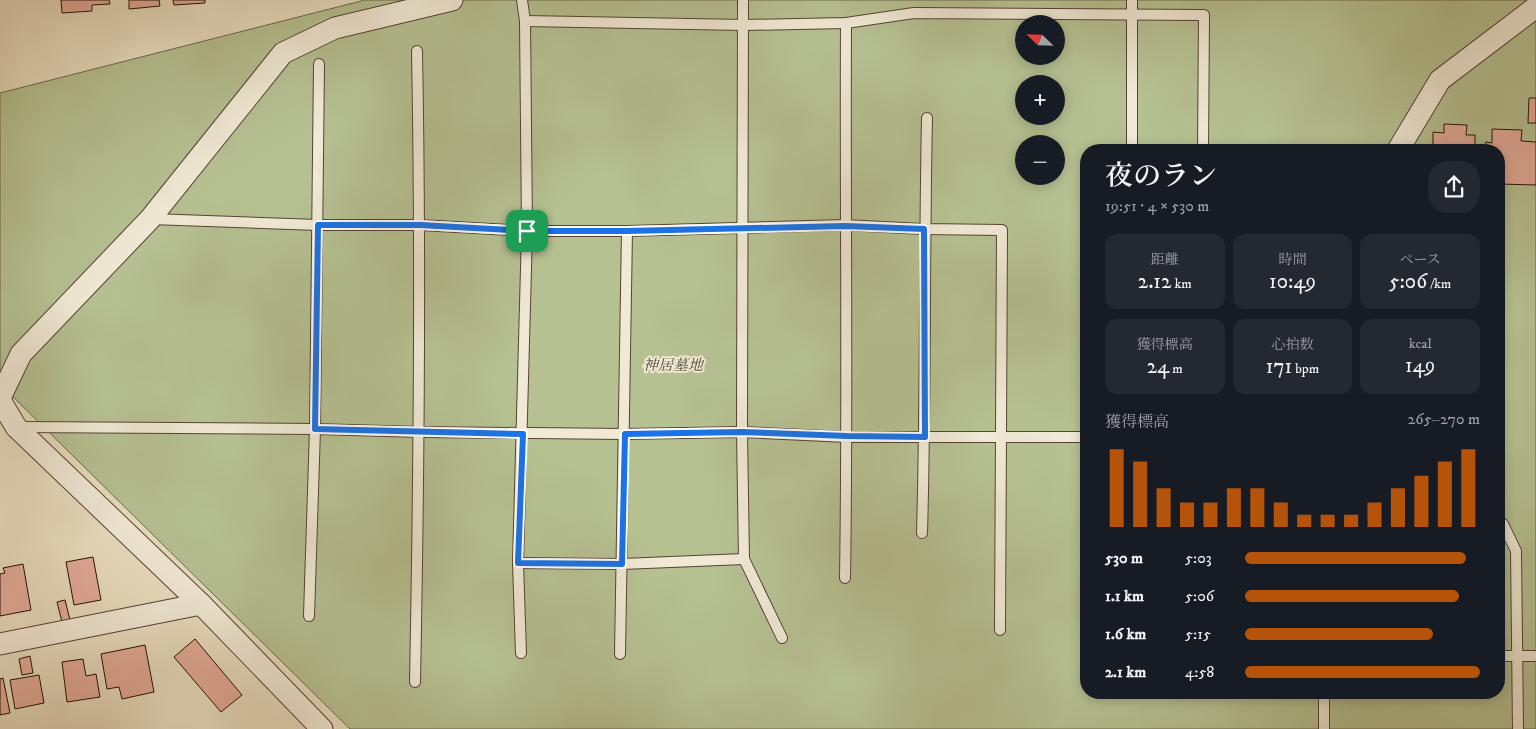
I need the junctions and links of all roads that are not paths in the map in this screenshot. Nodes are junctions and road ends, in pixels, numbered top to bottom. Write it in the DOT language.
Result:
graph roads {
  1 [pos="452,0"];
  2 [pos="522,0"];
  3 [pos="743,0"];
  4 [pos="1132,0"];
  5 [pos="1536,7"];
  6 [pos="1132,16"];
  7 [pos="525,21"];
  8 [pos="846,23"];
  9 [pos="744,25"];
  10 [pos="417,51"];
  11 [pos="319,64"];
  12 [pos="927,118"];
  13 [pos="1132,144"];
  14 [pos="1203,144"];
  15 [pos="1402,144"];
  16 [pos="150,218"];
  17 [pos="318,225"];
  18 [pos="420,225"];
  19 [pos="845,226"];
  20 [pos="743,228"];
  21 [pos="924,229"];
  22 [pos="527,231"];
  23 [pos="627,231"];
  24 [pos="0,399"];
  25 [pos="16,427"];
  26 [pos="315,429"];
  27 [pos="420,432"];
  28 [pos="742,432"];
  29 [pos="523,434"];
  30 [pos="625,434"];
  31 [pos="847,436"];
  32 [pos="925,437"];
  33 [pos="1001,437"];
  34 [pos="1080,437"];
  35 [pos="1505,528"];
  36 [pos="922,533"];
  37 [pos="744,559"];
  38 [pos="518,563"];
  39 [pos="622,564"];
  40 [pos="845,578"];
  41 [pos="201,604"];
  42 [pos="309,616"];
  43 [pos="1000,630"];
  44 [pos="782,638"];
  45 [pos="0,644"];
  46 [pos="521,653"];
  47 [pos="620,654"];
  48 [pos="1505,656"];
  49 [pos="1516,656"];
  50 [pos="1536,656"];
  51 [pos="415,682"];
  52 [pos="1324,699"];
  53 [pos="322,729"];
  54 [pos="1324,729"];
  55 [pos="1518,729"];
  1 -- 16 [label="street"];
  2 -- 7 [label="lane"];
  3 -- 9 [label="lane"];
  4 -- 6 [label="lane"];
  5 -- 15 [label="street"];
  6 -- 8 [label="lane"];
  6 -- 13 [label="lane"];
  6 -- 14 [label="lane"];
  7 -- 9 [label="lane"];
  7 -- 22 [label="lane"];
  8 -- 9 [label="lane"];
  8 -- 19 [label="lane"];
  9 -- 20 [label="lane"];
  10 -- 18 [label="lane"];
  11 -- 17 [label="lane"];
  12 -- 21 [label="lane"];
  16 -- 17 [label="lane"];
  16 -- 24 [label="street"];
  17 -- 18 [label="lane"];
  17 -- 26 [label="lane"];
  18 -- 22 [label="lane"];
  18 -- 27 [label="lane"];
  19 -- 20 [label="lane"];
  19 -- 21 [label="lane"];
  19 -- 31 [label="lane"];
  20 -- 23 [label="lane"];
  20 -- 28 [label="lane"];
  21 -- 32 [label="lane"];
  21 -- 33 [label="lane"];
  22 -- 23 [label="lane"];
  22 -- 29 [label="lane"];
  23 -- 30 [label="lane"];
  24 -- 25 [label="street"];
  25 -- 26 [label="lane"];
  25 -- 41 [label="street"];
  26 -- 27 [label="lane"];
  26 -- 42 [label="lane"];
  27 -- 29 [label="lane"];
  27 -- 51 [label="lane"];
  28 -- 30 [label="lane"];
  28 -- 31 [label="lane"];
  28 -- 37 [label="lane"];
  29 -- 30 [label="lane"];
  29 -- 38 [label="lane"];
  30 -- 39 [label="lane"];
  31 -- 32 [label="lane"];
  31 -- 40 [label="lane"];
  32 -- 33 [label="lane"];
  32 -- 36 [label="lane"];
  33 -- 34 [label="lane"];
  33 -- 43 [label="lane"];
  35 -- 49 [label="lane"];
  37 -- 39 [label="lane"];
  37 -- 44 [label="lane"];
  38 -- 39 [label="lane"];
  38 -- 46 [label="lane"];
  39 -- 47 [label="lane"];
  41 -- 45 [label="street"];
  41 -- 53 [label="street"];
  48 -- 49 [label="lane"];
  49 -- 50 [label="lane"];
  49 -- 55 [label="lane"];
  52 -- 54 [label="lane"];
}
